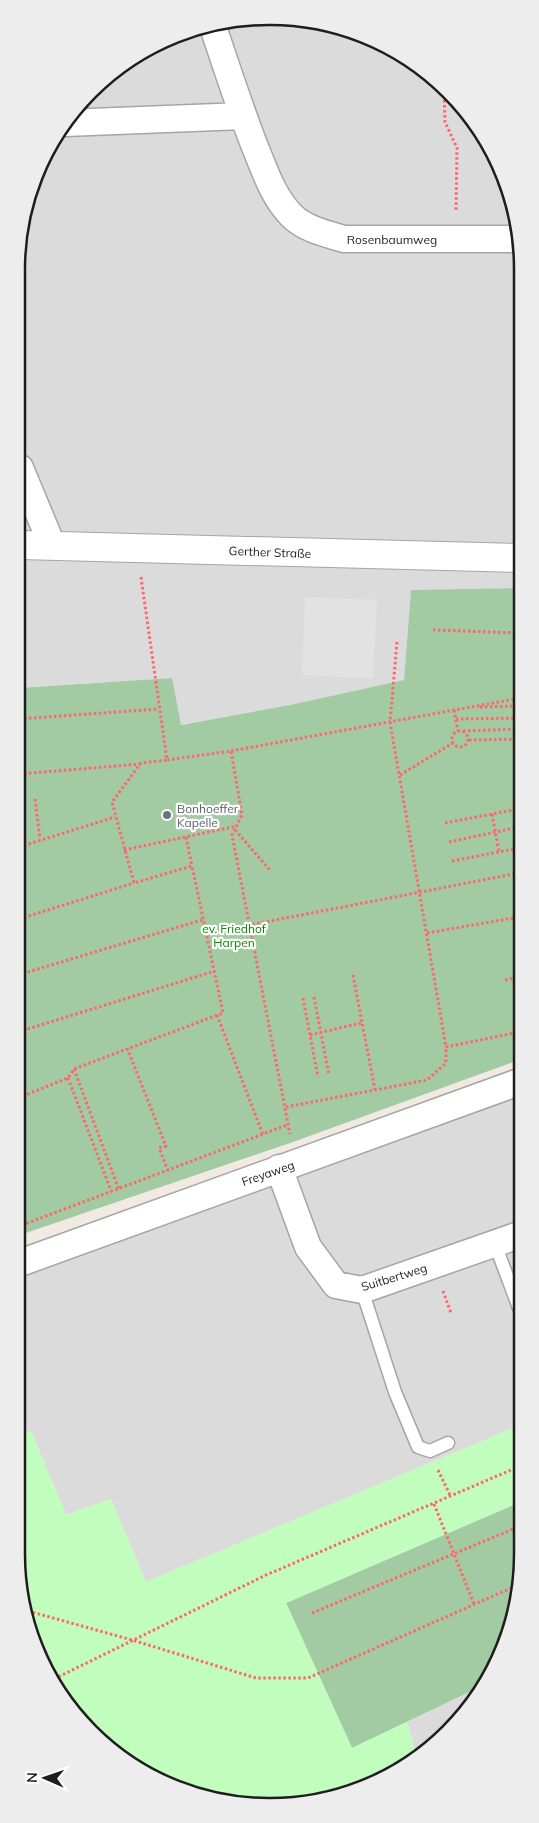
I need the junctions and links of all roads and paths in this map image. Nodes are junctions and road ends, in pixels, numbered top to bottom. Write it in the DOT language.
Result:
graph roads {
  1 [pos="214,31"];
  2 [pos="444,99"];
  3 [pos="242,116"];
  4 [pos="75,123"];
  5 [pos="456,239"];
  6 [pos="512,240"];
  7 [pos="25,480"];
  8 [pos="25,545"];
  9 [pos="52,545"];
  10 [pos="137,547"];
  11 [pos="514,558"];
  12 [pos="433,630"];
  13 [pos="514,633"];
  14 [pos="397,642"];
  15 [pos="514,699"];
  16 [pos="514,706"];
  17 [pos="469,707"];
  18 [pos="158,708"];
  19 [pos="454,710"];
  20 [pos="514,718"];
  21 [pos="25,719"];
  22 [pos="456,719"];
  23 [pos="390,722"];
  24 [pos="514,729"];
  25 [pos="458,731"];
  26 [pos="463,731"];
  27 [pos="514,739"];
  28 [pos="469,740"];
  29 [pos="453,743"];
  30 [pos="231,751"];
  31 [pos="167,760"];
  32 [pos="141,764"];
  33 [pos="25,774"];
  34 [pos="400,775"];
  35 [pos="35,799"];
  36 [pos="514,810"];
  37 [pos="492,814"];
  38 [pos="115,817"];
  39 [pos="445,823"];
  40 [pos="237,825"];
  41 [pos="514,828"];
  42 [pos="235,830"];
  43 [pos="495,832"];
  44 [pos="186,837"];
  45 [pos="40,839"];
  46 [pos="449,842"];
  47 [pos="25,845"];
  48 [pos="514,849"];
  49 [pos="124,850"];
  50 [pos="499,852"];
  51 [pos="452,860"];
  52 [pos="192,866"];
  53 [pos="270,870"];
  54 [pos="514,874"];
  55 [pos="134,883"];
  56 [pos="420,892"];
  57 [pos="25,917"];
  58 [pos="514,918"];
  59 [pos="204,919"];
  60 [pos="250,925"];
  61 [pos="208,933"];
  62 [pos="427,934"];
  63 [pos="215,971"];
  64 [pos="25,973"];
  65 [pos="353,975"];
  66 [pos="514,978"];
  67 [pos="505,980"];
  68 [pos="314,996"];
  69 [pos="303,998"];
  70 [pos="217,1014"];
  71 [pos="361,1023"];
  72 [pos="25,1030"];
  73 [pos="321,1032"];
  74 [pos="514,1033"];
  75 [pos="310,1035"];
  76 [pos="446,1047"];
  77 [pos="128,1048"];
  78 [pos="74,1069"];
  79 [pos="329,1075"];
  80 [pos="318,1077"];
  81 [pos="68,1078"];
  82 [pos="514,1084"];
  83 [pos="376,1090"];
  84 [pos="25,1095"];
  85 [pos="285,1108"];
  86 [pos="287,1125"];
  87 [pos="263,1136"];
  88 [pos="289,1165"];
  89 [pos="168,1171"];
  90 [pos="119,1190"];
  91 [pos="112,1193"];
  92 [pos="25,1224"];
  93 [pos="507,1239"];
  94 [pos="25,1261"];
  95 [pos="514,1283"];
  96 [pos="362,1290"];
  97 [pos="448,1443"];
  98 [pos="430,1451"];
  99 [pos="514,1470"];
  100 [pos="451,1497"];
  101 [pos="434,1504"];
  102 [pos="514,1529"];
  103 [pos="454,1554"];
  104 [pos="511,1588"];
  105 [pos="474,1604"];
  106 [pos="32,1612"];
  107 [pos="312,1613"];
  108 [pos="132,1640"];
  109 [pos="58,1677"];
  1 -- 3 [label="street, Rosenbaumweg"];
  2 -- 5 [label="path"];
  3 -- 4 [label="street"];
  3 -- 5 [label="street, Rosenbaumweg"];
  5 -- 6 [label="street, Rosenbaumweg"];
  7 -- 9 [label="street"];
  8 -- 9 [label="street, Gerther Straße"];
  9 -- 10 [label="street, Gerther Straße"];
  10 -- 11 [label="street, Gerther Straße"];
  10 -- 18 [label="path"];
  12 -- 13 [label="path"];
  14 -- 23 [label="path"];
  15 -- 17 [label="path"];
  16 -- 17 [label="path"];
  17 -- 19 [label="path"];
  18 -- 21 [label="path"];
  18 -- 31 [label="path"];
  19 -- 22 [label="path"];
  19 -- 23 [label="path"];
  20 -- 22 [label="path"];
  22 -- 25 [label="path"];
  23 -- 30 [label="path"];
  23 -- 34 [label="path"];
  24 -- 26 [label="path"];
  25 -- 26 [label="path"];
  25 -- 29 [label="path"];
  26 -- 28 [label="path"];
  27 -- 28 [label="path"];
  28 -- 29 [label="path"];
  29 -- 34 [label="path"];
  30 -- 31 [label="path"];
  30 -- 40 [label="path"];
  31 -- 32 [label="path"];
  32 -- 33 [label="path"];
  32 -- 38 [label="path"];
  34 -- 56 [label="path"];
  35 -- 45 [label="path"];
  36 -- 37 [label="path"];
  37 -- 39 [label="path"];
  37 -- 43 [label="path"];
  38 -- 45 [label="path"];
  38 -- 49 [label="path"];
  40 -- 42 [label="path"];
  40 -- 49 [label="path"];
  41 -- 43 [label="path"];
  42 -- 53 [label="path"];
  42 -- 60 [label="path"];
  43 -- 46 [label="path"];
  43 -- 50 [label="path"];
  44 -- 52 [label="path"];
  45 -- 47 [label="path"];
  48 -- 50 [label="path"];
  49 -- 55 [label="path"];
  50 -- 51 [label="path"];
  54 -- 56 [label="path"];
  55 -- 57 [label="path"];
  55 -- 59 [label="path"];
  56 -- 60 [label="path"];
  56 -- 62 [label="path"];
  58 -- 62 [label="path"];
  59 -- 61 [label="path"];
  59 -- 64 [label="path"];
  60 -- 61 [label="path"];
  60 -- 85 [label="path"];
  61 -- 63 [label="path"];
  62 -- 76 [label="path"];
  63 -- 70 [label="path"];
  63 -- 72 [label="path"];
  65 -- 71 [label="path"];
  66 -- 67 [label="path"];
  68 -- 73 [label="path"];
  69 -- 75 [label="path"];
  70 -- 77 [label="path"];
  70 -- 87 [label="path"];
  71 -- 73 [label="path"];
  71 -- 83 [label="path"];
  73 -- 75 [label="path"];
  73 -- 79 [label="path"];
  74 -- 76 [label="path"];
  75 -- 80 [label="path"];
  76 -- 83 [label="path"];
  77 -- 78 [label="path"];
  77 -- 89 [label="path"];
  78 -- 81 [label="path"];
  78 -- 90 [label="path"];
  81 -- 84 [label="path"];
  81 -- 91 [label="path"];
  82 -- 88 [label="street, Freyaweg"];
  83 -- 85 [label="path"];
  85 -- 86 [label="path"];
  86 -- 87 [label="path"];
  86 -- 88 [label="path"];
  87 -- 89 [label="path"];
  88 -- 94 [label="street, Freyaweg"];
  88 -- 96 [label="street, Suitbertweg"];
  89 -- 90 [label="path"];
  90 -- 91 [label="path"];
  91 -- 92 [label="path"];
  93 -- 95 [label="lane"];
  93 -- 96 [label="street, Suitbertweg"];
  96 -- 98 [label="lane"];
  97 -- 98 [label="lane"];
  98 -- 100 [label="path"];
  99 -- 100 [label="path"];
  100 -- 101 [label="path"];
  101 -- 103 [label="path"];
  101 -- 108 [label="path"];
  102 -- 103 [label="path"];
  103 -- 105 [label="path"];
  103 -- 107 [label="path"];
  104 -- 105 [label="path"];
  105 -- 108 [label="path"];
  106 -- 108 [label="path"];
  108 -- 109 [label="path"];
}
